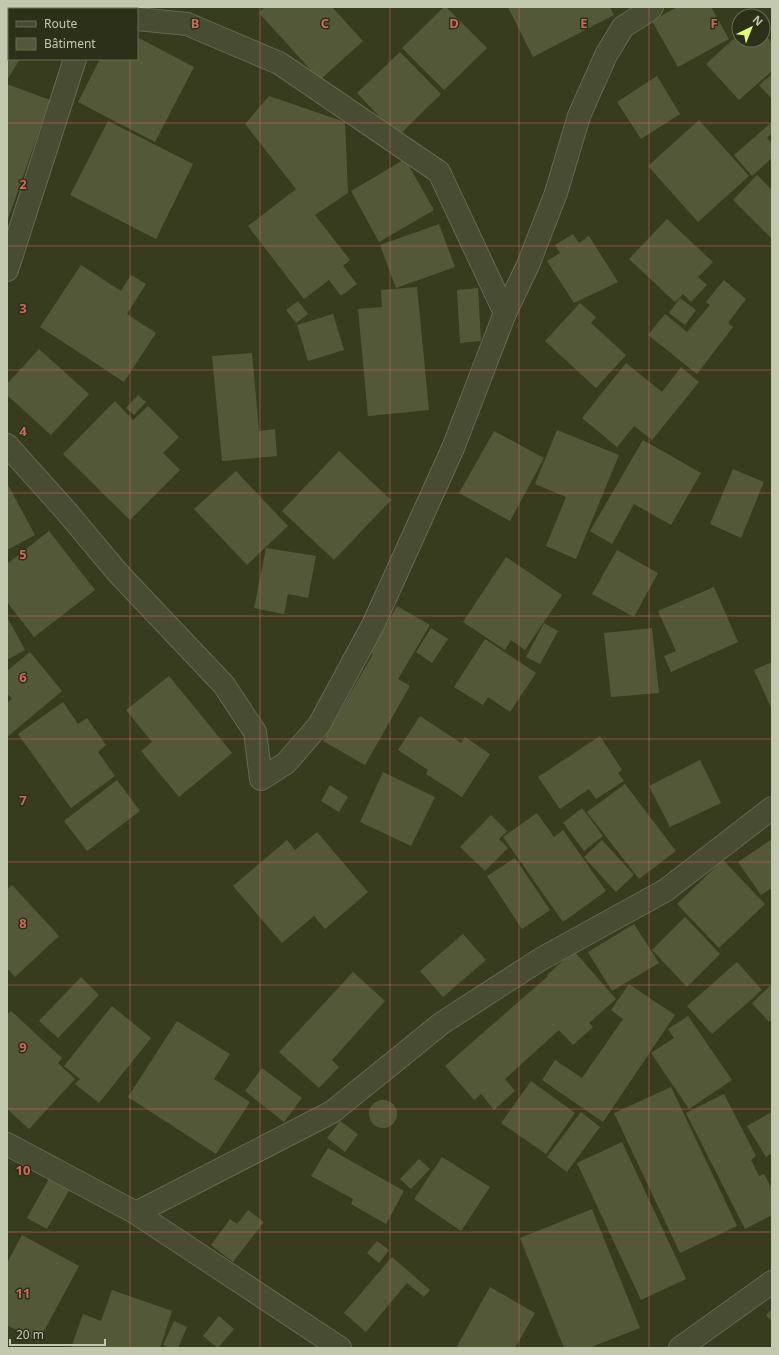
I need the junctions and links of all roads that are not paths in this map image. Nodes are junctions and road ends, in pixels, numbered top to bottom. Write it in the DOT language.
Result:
graph roads {
  1 [pos="652,7"];
  2 [pos="138,19"];
  3 [pos="75,60"];
  4 [pos="7,270"];
  5 [pos="505,313"];
  6 [pos="7,445"];
  7 [pos="772,808"];
  8 [pos="7,1144"];
  9 [pos="136,1213"];
  10 [pos="772,1282"];
  11 [pos="340,1348"];
  12 [pos="680,1348"];
  1 -- 5 [label="street"];
  2 -- 5 [label="street"];
  3 -- 4 [label="street"];
  5 -- 6 [label="street"];
  7 -- 9 [label="street"];
  8 -- 9 [label="street"];
  9 -- 11 [label="street"];
  10 -- 12 [label="street"];
}
